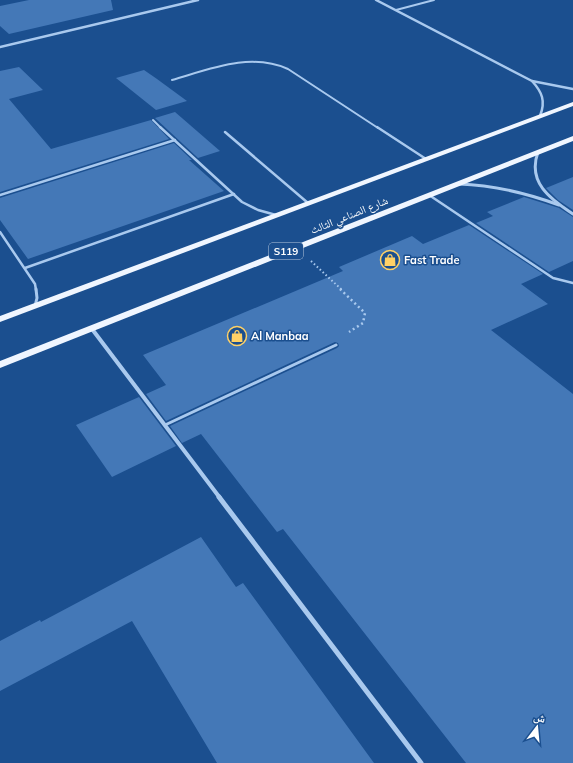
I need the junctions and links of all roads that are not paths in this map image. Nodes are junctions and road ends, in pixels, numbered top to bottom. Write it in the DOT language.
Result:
graph roads {
  1 [pos="198,0"];
  2 [pos="376,0"];
  3 [pos="434,0"];
  4 [pos="396,10"];
  5 [pos="0,47"];
  6 [pos="172,80"];
  7 [pos="532,81"];
  8 [pos="573,89"];
  9 [pos="573,104"];
  10 [pos="540,116"];
  11 [pos="153,120"];
  12 [pos="225,132"];
  13 [pos="573,138"];
  14 [pos="175,140"];
  15 [pos="539,151"];
  16 [pos="426,159"];
  17 [pos="456,184"];
  18 [pos="234,194"];
  19 [pos="0,195"];
  20 [pos="429,195"];
  21 [pos="308,203"];
  22 [pos="559,205"];
  23 [pos="573,214"];
  24 [pos="278,215"];
  25 [pos="0,232"];
  26 [pos="26,268"];
  27 [pos="573,283"];
  28 [pos="35,306"];
  29 [pos="0,319"];
  30 [pos="92,329"];
  31 [pos="336,345"];
  32 [pos="0,365"];
  33 [pos="165,425"];
  34 [pos="420,763"];
  1 -- 5 [label="street"];
  2 -- 4 [label="street"];
  3 -- 4 [label="lane"];
  4 -- 7 [label="street"];
  6 -- 16 [label="lane"];
  7 -- 8 [label="street"];
  7 -- 10 [label="street"];
  9 -- 10 [label="main road"];
  10 -- 16 [label="main road"];
  11 -- 14 [label="lane"];
  12 -- 21 [label="lane"];
  13 -- 15 [label="main road, شارع الصناعي الثالث / S119"];
  14 -- 18 [label="lane"];
  14 -- 19 [label="lane"];
  15 -- 17 [label="main road, شارع الصناعي الثالث / S119"];
  15 -- 22 [label="street"];
  16 -- 21 [label="main road"];
  17 -- 20 [label="main road, شارع الصناعي الثالث / S119"];
  17 -- 22 [label="street"];
  18 -- 24 [label="lane"];
  18 -- 26 [label="lane"];
  20 -- 27 [label="lane"];
  20 -- 30 [label="main road, شارع الصناعي الثالث / S119"];
  21 -- 24 [label="main road"];
  22 -- 23 [label="street"];
  24 -- 28 [label="main road"];
  25 -- 26 [label="lane"];
  26 -- 28 [label="lane"];
  28 -- 29 [label="main road"];
  30 -- 32 [label="main road, شارع الصناعي الثالث / S119"];
  30 -- 33 [label="street"];
  31 -- 33 [label="lane"];
  33 -- 34 [label="street"];
}
